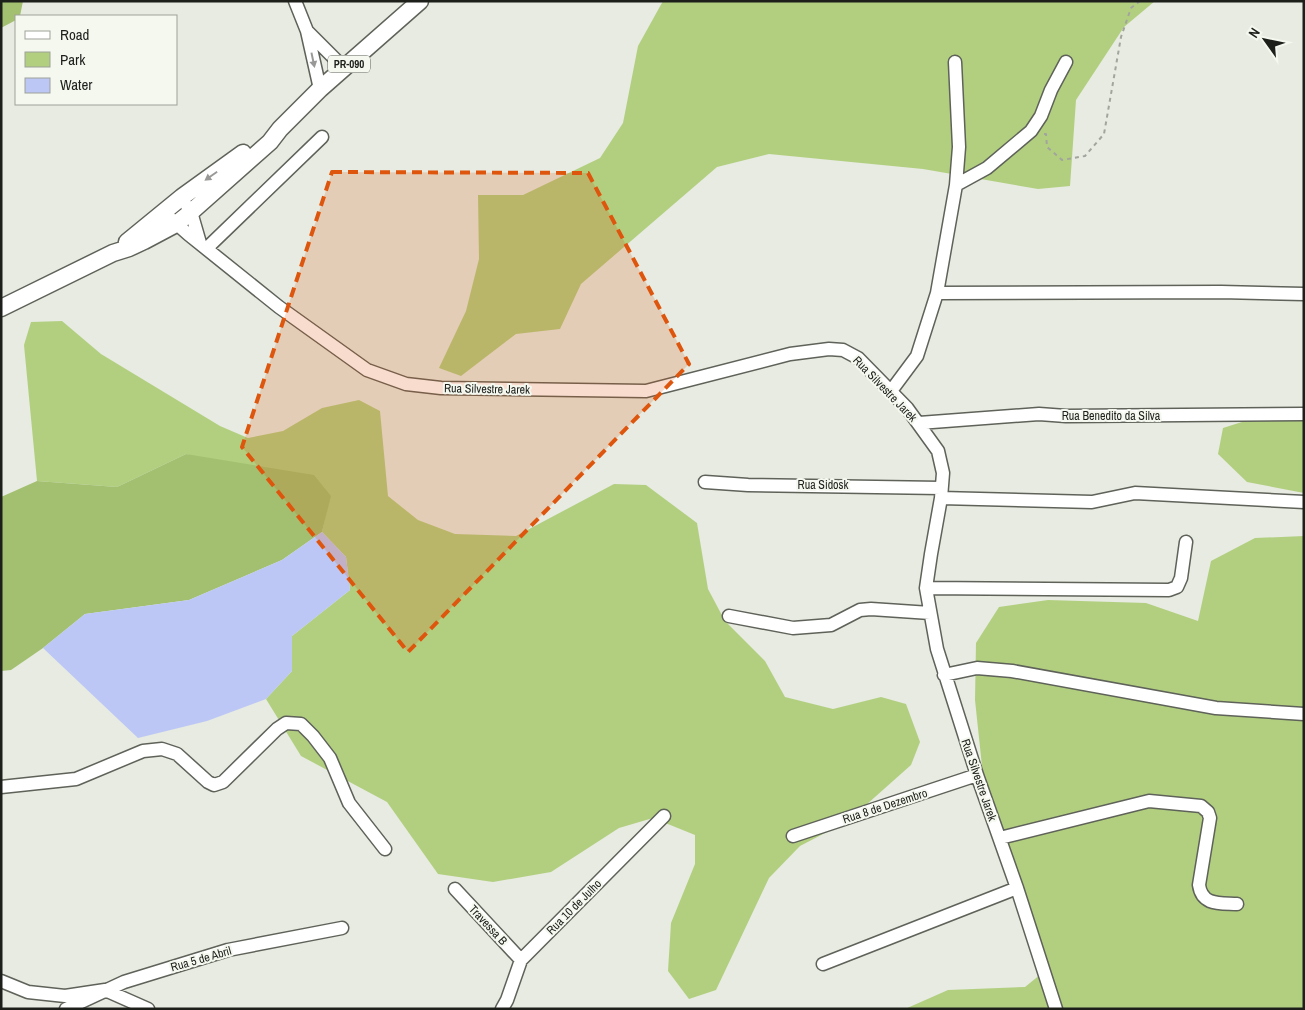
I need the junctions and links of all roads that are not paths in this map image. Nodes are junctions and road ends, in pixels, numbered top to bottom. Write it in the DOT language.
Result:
graph roads {
  1 [pos="295,1"];
  2 [pos="420,1"];
  3 [pos="307,30"];
  4 [pos="955,62"];
  5 [pos="1066,62"];
  6 [pos="344,68"];
  7 [pos="320,89"];
  8 [pos="280,128"];
  9 [pos="322,137"];
  10 [pos="956,185"];
  11 [pos="182,197"];
  12 [pos="164,211"];
  13 [pos="192,212"];
  14 [pos="176,224"];
  15 [pos="203,246"];
  16 [pos="113,253"];
  17 [pos="937,293"];
  18 [pos="1304,294"];
  19 [pos="1,308"];
  20 [pos="891,391"];
  21 [pos="1304,414"];
  22 [pos="919,423"];
  23 [pos="705,482"];
  24 [pos="941,493"];
  25 [pos="1304,502"];
  26 [pos="1186,542"];
  27 [pos="926,588"];
  28 [pos="930,613"];
  29 [pos="729,616"];
  30 [pos="944,675"];
  31 [pos="1304,714"];
  32 [pos="977,775"];
  33 [pos="1,787"];
  34 [pos="664,816"];
  35 [pos="793,836"];
  36 [pos="1000,838"];
  37 [pos="385,849"];
  38 [pos="1017,888"];
  39 [pos="455,889"];
  40 [pos="1237,904"];
  41 [pos="342,928"];
  42 [pos="521,960"];
  43 [pos="823,964"];
  44 [pos="1,981"];
  45 [pos="105,990"];
  46 [pos="66,1009"];
  47 [pos="148,1009"];
  48 [pos="502,1009"];
  49 [pos="1056,1009"];
  1 -- 3 [label="street"];
  2 -- 6 [label="main road, PR-090"];
  3 -- 6 [label="street"];
  3 -- 7 [label="street, one-way"];
  4 -- 10 [label="street"];
  5 -- 10 [label="street"];
  6 -- 7 [label="main road, PR-090"];
  7 -- 8 [label="main road, PR-090"];
  8 -- 11 [label="main road, PR-090, one-way"];
  8 -- 13 [label="main road, PR-090"];
  9 -- 15 [label="street"];
  10 -- 17 [label="street"];
  11 -- 12 [label="main road, PR-090"];
  11 -- 13 [label="street"];
  12 -- 14 [label="street, Rua Silvestre Jarek"];
  12 -- 16 [label="main road, PR-090"];
  13 -- 14 [label="main road, PR-090"];
  13 -- 15 [label="street"];
  14 -- 15 [label="street, Rua Silvestre Jarek"];
  14 -- 16 [label="main road, PR-090"];
  15 -- 20 [label="street, Rua Silvestre Jarek"];
  16 -- 19 [label="main road, PR-090"];
  17 -- 18 [label="street"];
  17 -- 20 [label="street"];
  20 -- 22 [label="street, Rua Silvestre Jarek"];
  21 -- 22 [label="street, Rua Benedito da Silva"];
  22 -- 24 [label="street, Rua Silvestre Jarek"];
  23 -- 24 [label="street, Rua Sidosk"];
  24 -- 25 [label="street, Rua Sidosk"];
  24 -- 27 [label="street, Rua Silvestre Jarek"];
  26 -- 27 [label="street"];
  27 -- 28 [label="street, Rua Silvestre Jarek"];
  28 -- 29 [label="street"];
  28 -- 30 [label="street, Rua Silvestre Jarek"];
  30 -- 31 [label="street"];
  30 -- 32 [label="street, Rua Silvestre Jarek"];
  32 -- 35 [label="street, Rua 8 de Dezembro"];
  32 -- 36 [label="street, Rua Silvestre Jarek"];
  33 -- 37 [label="street"];
  34 -- 42 [label="street, Rua 10 de Julho"];
  36 -- 38 [label="street, Rua Silvestre Jarek"];
  36 -- 40 [label="street"];
  38 -- 43 [label="street"];
  38 -- 49 [label="street, Rua Silvestre Jarek"];
  39 -- 42 [label="street, Travessa B"];
  41 -- 45 [label="street, Rua 5 de Abril"];
  42 -- 48 [label="street, Rua 10 de Julho"];
  44 -- 45 [label="street"];
  45 -- 46 [label="street, Rua 5 de Abril"];
  45 -- 47 [label="street"];
}
